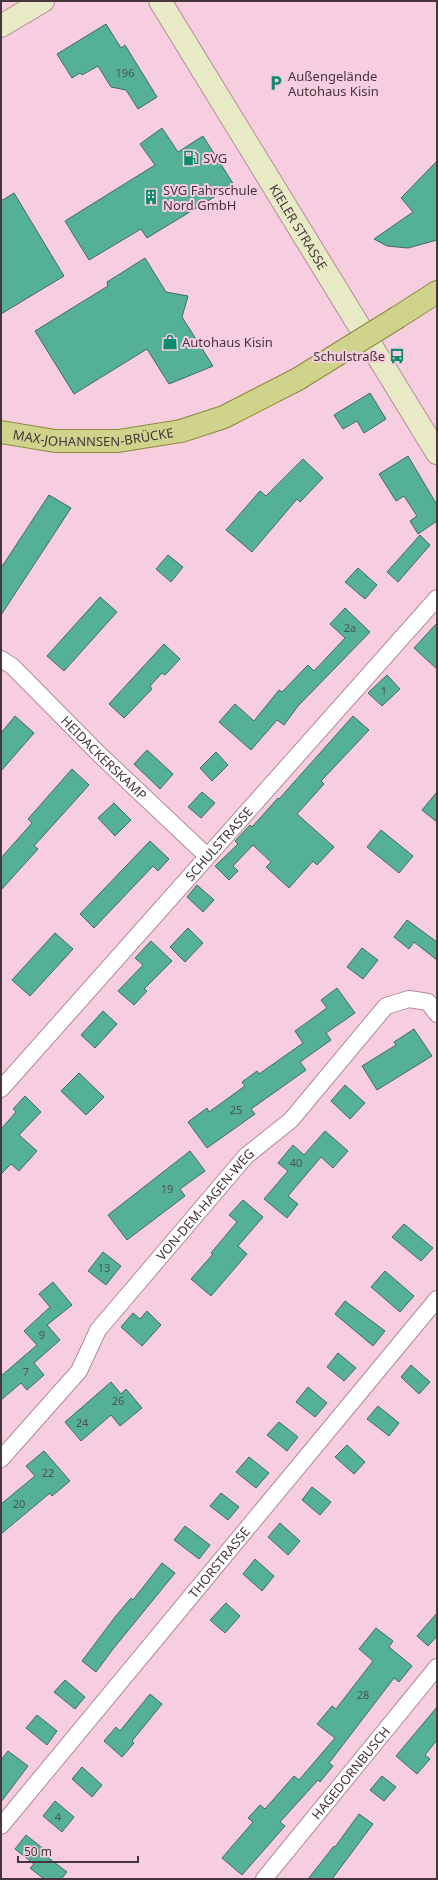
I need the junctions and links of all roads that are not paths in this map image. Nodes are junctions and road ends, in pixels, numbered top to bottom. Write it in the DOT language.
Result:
graph roads {
  1 [pos="43,1"];
  2 [pos="160,1"];
  3 [pos="1,26"];
  4 [pos="437,292"];
  5 [pos="1,432"];
  6 [pos="437,453"];
  7 [pos="437,598"];
  8 [pos="1,659"];
  9 [pos="207,856"];
  10 [pos="437,1014"];
  11 [pos="1,1089"];
  12 [pos="437,1299"];
  13 [pos="1,1459"];
  14 [pos="437,1667"];
  15 [pos="432,1684"];
  16 [pos="1,1826"];
  17 [pos="264,1879"];
  1 -- 3 [label="main road"];
  2 -- 6 [label="main road, KIELER STRASSE"];
  4 -- 5 [label="main road, MAX-JOHANNSEN-BRÜCKE, bridge"];
  7 -- 9 [label="street, SCHULSTRASSE"];
  8 -- 9 [label="street, HEIDACKERSKAMP"];
  9 -- 11 [label="street, SCHULSTRASSE"];
  10 -- 13 [label="street, VON-DEM-HAGEN-WEG"];
  12 -- 16 [label="street, THORSTRASSE"];
  14 -- 15 [label="street, HAGEDORNBUSCH"];
  15 -- 17 [label="street, HAGEDORNBUSCH"];
}
